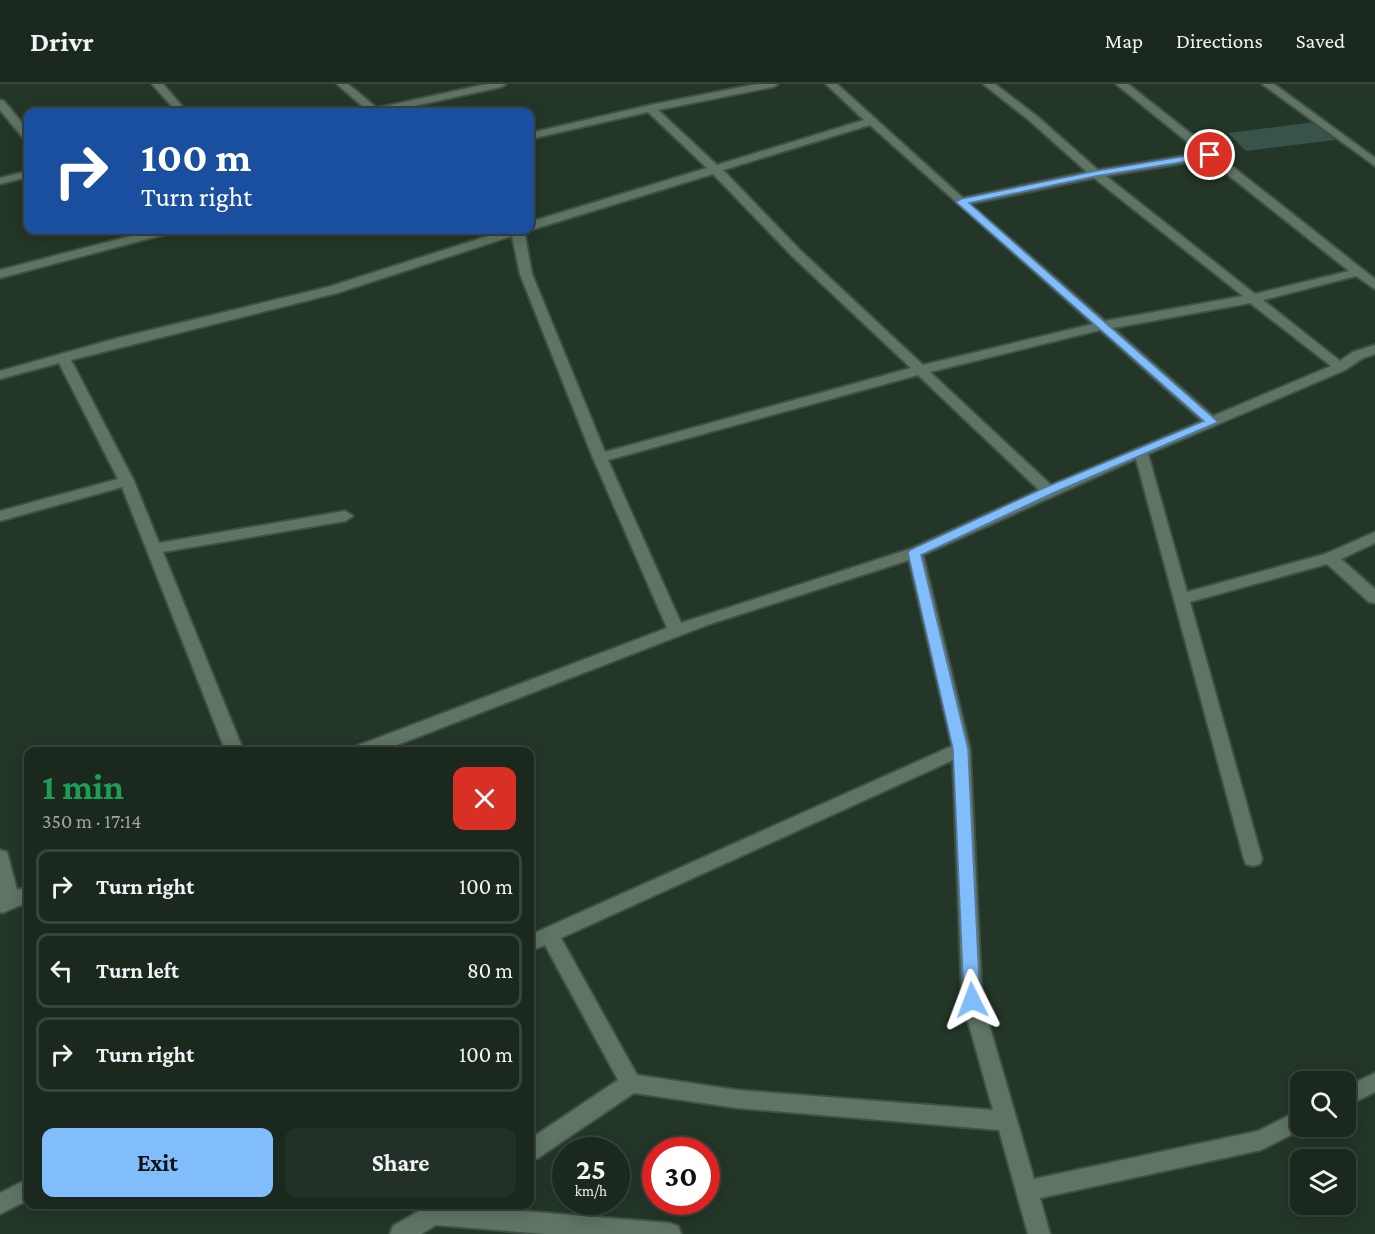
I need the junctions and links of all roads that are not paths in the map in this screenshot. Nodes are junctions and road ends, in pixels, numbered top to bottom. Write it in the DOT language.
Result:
graph roads {
  1 [pos="157,84"];
  2 [pos="342,84"];
  3 [pos="501,84"];
  4 [pos="773,84"];
  5 [pos="831,84"];
  6 [pos="988,84"];
  7 [pos="1121,84"];
  8 [pos="1267,84"];
  9 [pos="0,103"];
  10 [pos="178,108"];
  11 [pos="370,108"];
  12 [pos="393,108"];
  13 [pos="650,108"];
  14 [pos="872,121"];
  15 [pos="24,132"];
  16 [pos="534,135"];
  17 [pos="1210,155"];
  18 [pos="1375,163"];
  19 [pos="716,170"];
  20 [pos="1096,174"];
  21 [pos="24,175"];
  22 [pos="0,181"];
  23 [pos="961,202"];
  24 [pos="534,225"];
  25 [pos="109,234"];
  26 [pos="151,234"];
  27 [pos="506,234"];
  28 [pos="519,234"];
  29 [pos="117,243"];
  30 [pos="1359,272"];
  31 [pos="0,274"];
  32 [pos="1375,285"];
  33 [pos="1254,298"];
  34 [pos="1102,326"];
  35 [pos="1375,349"];
  36 [pos="63,358"];
  37 [pos="1340,367"];
  38 [pos="920,370"];
  39 [pos="0,375"];
  40 [pos="1212,422"];
  41 [pos="1141,453"];
  42 [pos="600,458"];
  43 [pos="127,481"];
  44 [pos="1048,490"];
  45 [pos="0,516"];
  46 [pos="345,516"];
  47 [pos="1375,537"];
  48 [pos="154,549"];
  49 [pos="915,553"];
  50 [pos="1330,558"];
  51 [pos="1375,598"];
  52 [pos="1181,599"];
  53 [pos="676,630"];
  54 [pos="233,747"];
  55 [pos="373,747"];
  56 [pos="961,749"];
  57 [pos="0,857"];
  58 [pos="1253,859"];
  59 [pos="24,896"];
  60 [pos="5,904"];
  61 [pos="549,935"];
  62 [pos="534,941"];
  63 [pos="1375,1082"];
  64 [pos="631,1083"];
  65 [pos="1356,1092"];
  66 [pos="1006,1121"];
  67 [pos="1290,1125"];
  68 [pos="534,1147"];
  69 [pos="1026,1191"];
  70 [pos="24,1192"];
  71 [pos="0,1204"];
  72 [pos="441,1209"];
  73 [pos="401,1234"];
  74 [pos="670,1234"];
  75 [pos="1039,1234"];
  1 -- 10 [label="street"];
  2 -- 11 [label="street"];
  3 -- 12 [label="street"];
  4 -- 13 [label="street"];
  5 -- 14 [label="street"];
  6 -- 20 [label="street"];
  7 -- 17 [label="street"];
  8 -- 18 [label="street"];
  9 -- 15 [label="street"];
  13 -- 16 [label="street"];
  13 -- 19 [label="street"];
  14 -- 19 [label="street"];
  14 -- 23 [label="street"];
  17 -- 20 [label="street"];
  17 -- 30 [label="street"];
  19 -- 24 [label="street"];
  19 -- 38 [label="street"];
  20 -- 23 [label="street"];
  20 -- 33 [label="street"];
  21 -- 22 [label="street"];
  23 -- 34 [label="street"];
  25 -- 29 [label="street"];
  26 -- 29 [label="street"];
  27 -- 36 [label="street"];
  28 -- 42 [label="street"];
  29 -- 31 [label="street"];
  30 -- 32 [label="street"];
  30 -- 33 [label="street"];
  33 -- 34 [label="street"];
  33 -- 37 [label="street"];
  34 -- 38 [label="street"];
  34 -- 40 [label="street"];
  35 -- 37 [label="street"];
  36 -- 39 [label="street"];
  36 -- 43 [label="street"];
  37 -- 40 [label="street"];
  38 -- 42 [label="street"];
  38 -- 44 [label="street"];
  40 -- 41 [label="street"];
  41 -- 44 [label="street"];
  41 -- 52 [label="street"];
  42 -- 53 [label="street"];
  43 -- 45 [label="street"];
  43 -- 48 [label="street"];
  44 -- 49 [label="street"];
  46 -- 48 [label="street"];
  47 -- 50 [label="street"];
  48 -- 54 [label="street"];
  49 -- 53 [label="street"];
  49 -- 56 [label="street"];
  50 -- 51 [label="street"];
  50 -- 52 [label="street"];
  52 -- 58 [label="street"];
  53 -- 55 [label="street"];
  56 -- 61 [label="street"];
  56 -- 66 [label="street"];
  57 -- 60 [label="street"];
  59 -- 60 [label="street"];
  61 -- 62 [label="street"];
  61 -- 64 [label="street"];
  63 -- 65 [label="street"];
  64 -- 66 [label="street"];
  64 -- 68 [label="street"];
  66 -- 69 [label="street"];
  67 -- 69 [label="street"];
  69 -- 75 [label="street"];
  70 -- 71 [label="street"];
  72 -- 73 [label="street"];
  72 -- 74 [label="street"];
}
